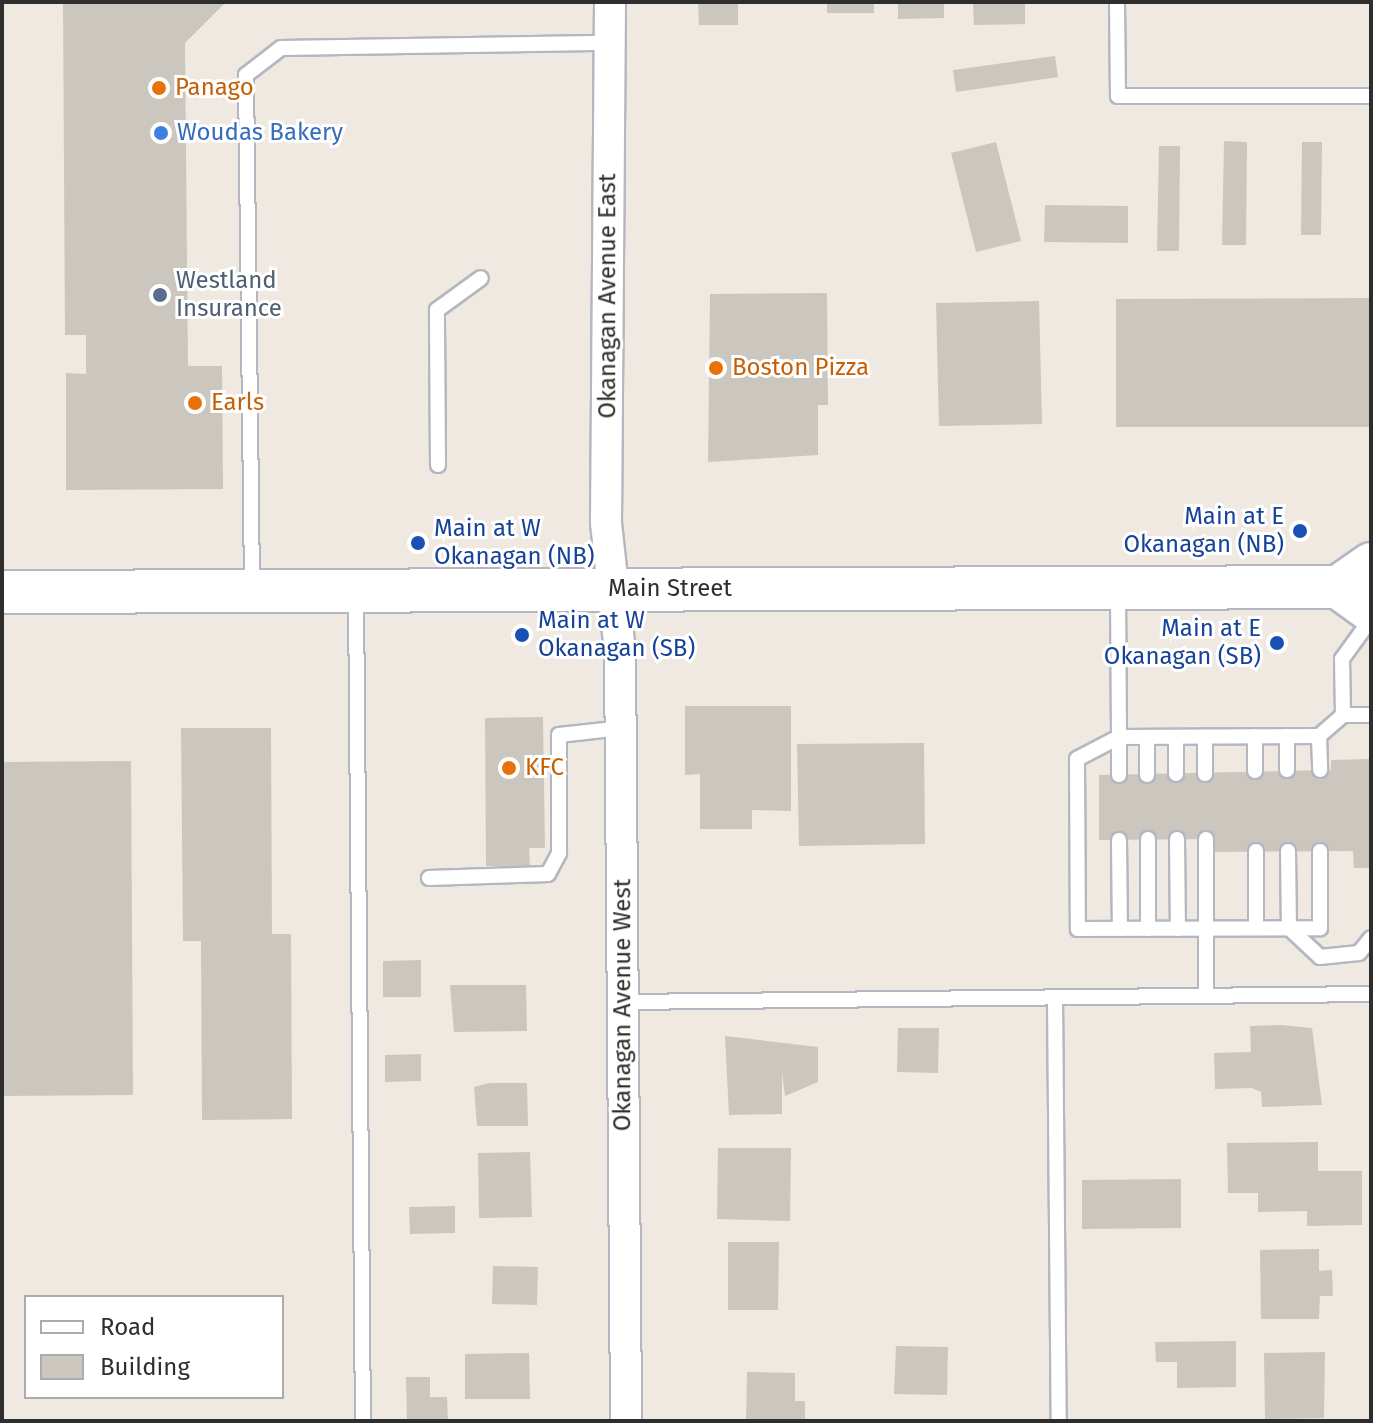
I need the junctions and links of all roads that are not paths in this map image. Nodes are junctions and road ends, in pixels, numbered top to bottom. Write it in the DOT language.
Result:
graph roads {
  1 [pos="610,2"];
  2 [pos="1117,2"];
  3 [pos="610,43"];
  4 [pos="1371,96"];
  5 [pos="481,278"];
  6 [pos="438,465"];
  7 [pos="1354,575"];
  8 [pos="1118,587"];
  9 [pos="612,589"];
  10 [pos="252,591"];
  11 [pos="356,591"];
  12 [pos="2,592"];
  13 [pos="1371,611"];
  14 [pos="1371,619"];
  15 [pos="1343,715"];
  16 [pos="1371,715"];
  17 [pos="621,728"];
  18 [pos="1255,736"];
  19 [pos="1287,736"];
  20 [pos="1319,736"];
  21 [pos="1119,737"];
  22 [pos="1147,737"];
  23 [pos="1176,737"];
  24 [pos="1205,737"];
  25 [pos="1287,770"];
  26 [pos="1320,770"];
  27 [pos="1255,771"];
  28 [pos="1176,774"];
  29 [pos="1205,774"];
  30 [pos="1119,775"];
  31 [pos="1147,775"];
  32 [pos="1148,839"];
  33 [pos="1177,839"];
  34 [pos="1206,839"];
  35 [pos="1119,840"];
  36 [pos="1256,851"];
  37 [pos="1288,851"];
  38 [pos="1320,851"];
  39 [pos="429,878"];
  40 [pos="1256,928"];
  41 [pos="1289,928"];
  42 [pos="1120,929"];
  43 [pos="1148,929"];
  44 [pos="1178,929"];
  45 [pos="1206,929"];
  46 [pos="1371,938"];
  47 [pos="1371,994"];
  48 [pos="1206,996"];
  49 [pos="1055,997"];
  50 [pos="623,1002"];
  51 [pos="363,1421"];
  52 [pos="626,1421"];
  53 [pos="1059,1421"];
  1 -- 3 [label="street, Okanagan Avenue East"];
  2 -- 4 [label="lane"];
  3 -- 9 [label="street, Okanagan Avenue East"];
  3 -- 10 [label="lane"];
  5 -- 6 [label="lane"];
  7 -- 8 [label="main road, Main Street"];
  7 -- 13 [label="main road, Main Street"];
  8 -- 9 [label="main road, Main Street"];
  8 -- 21 [label="lane"];
  9 -- 11 [label="main road, Main Street"];
  9 -- 17 [label="street, Okanagan Avenue West"];
  10 -- 11 [label="main road, Main Street"];
  10 -- 12 [label="main road, Main Street"];
  11 -- 51 [label="lane"];
  14 -- 15 [label="lane"];
  15 -- 16 [label="lane"];
  15 -- 20 [label="lane"];
  17 -- 39 [label="lane"];
  17 -- 50 [label="street, Okanagan Avenue West"];
  18 -- 19 [label="lane"];
  18 -- 24 [label="lane"];
  18 -- 27 [label="lane"];
  19 -- 20 [label="lane"];
  19 -- 25 [label="lane"];
  20 -- 26 [label="lane"];
  21 -- 22 [label="lane"];
  21 -- 30 [label="lane"];
  21 -- 42 [label="lane"];
  22 -- 23 [label="lane"];
  22 -- 31 [label="lane"];
  23 -- 24 [label="lane"];
  23 -- 28 [label="lane"];
  24 -- 29 [label="lane"];
  32 -- 43 [label="lane"];
  33 -- 44 [label="lane"];
  34 -- 45 [label="lane"];
  35 -- 42 [label="lane"];
  36 -- 40 [label="lane"];
  37 -- 41 [label="lane"];
  38 -- 41 [label="lane"];
  40 -- 41 [label="lane"];
  40 -- 45 [label="lane"];
  41 -- 46 [label="lane"];
  42 -- 43 [label="lane"];
  43 -- 44 [label="lane"];
  44 -- 45 [label="lane"];
  45 -- 48 [label="lane"];
  47 -- 48 [label="lane"];
  48 -- 49 [label="lane"];
  49 -- 50 [label="lane"];
  49 -- 53 [label="lane"];
  50 -- 52 [label="street, Okanagan Avenue West"];
}
